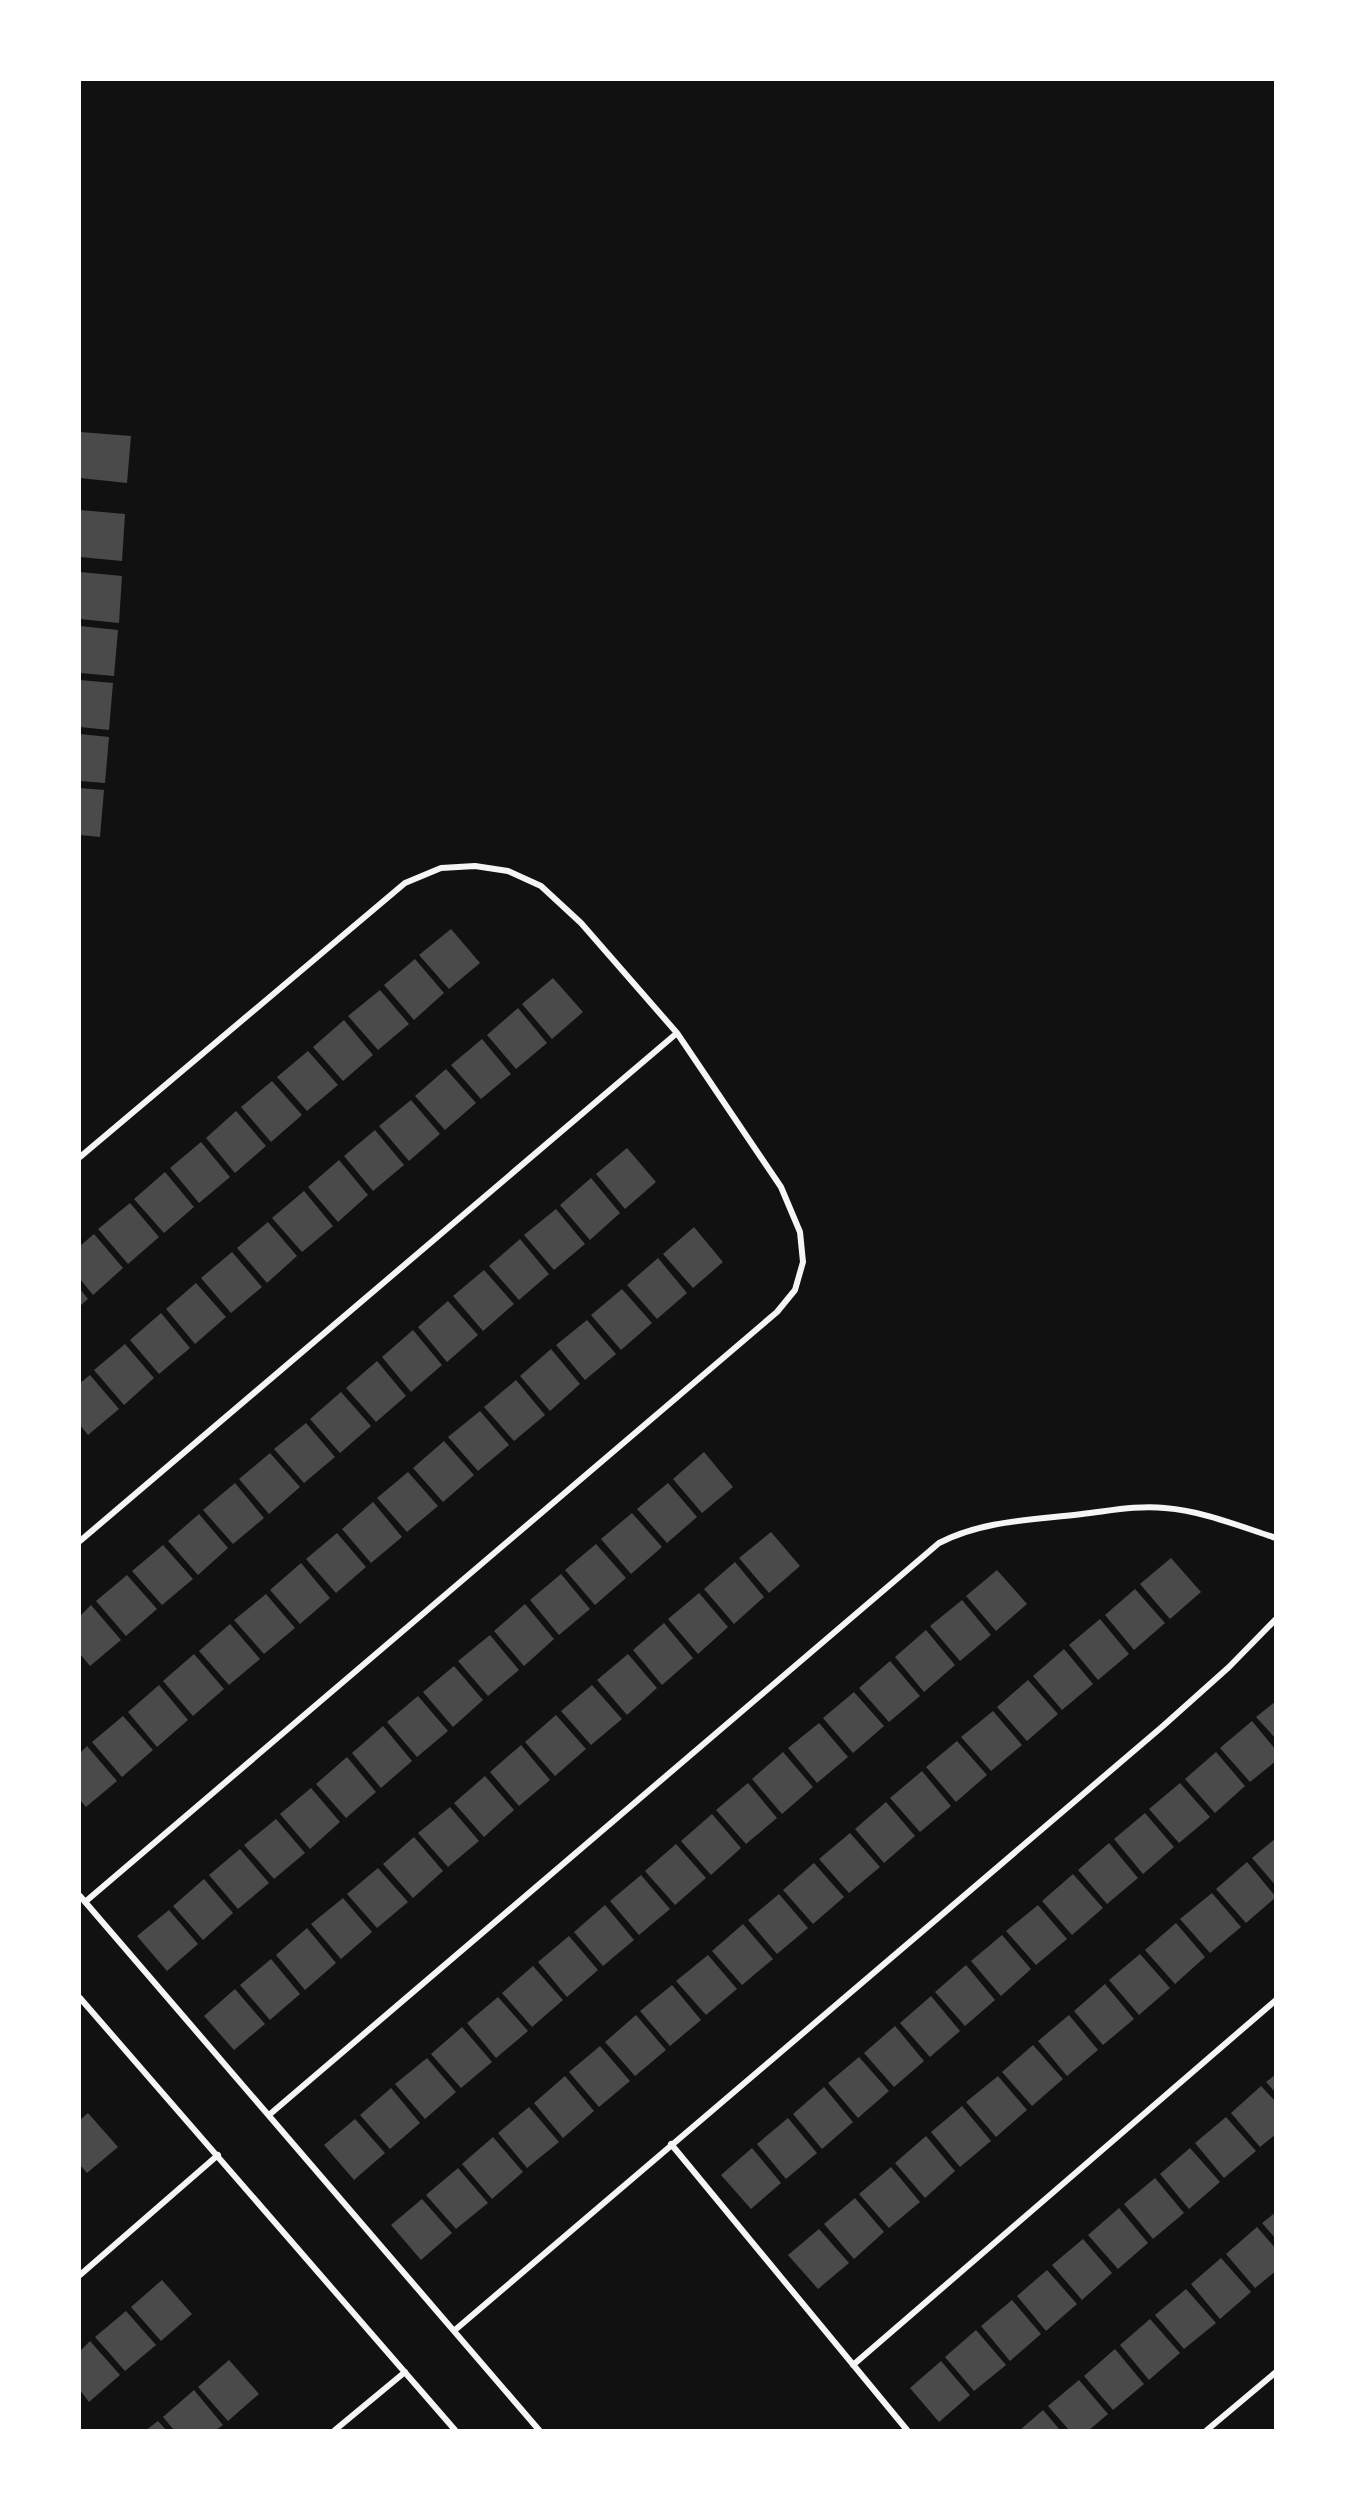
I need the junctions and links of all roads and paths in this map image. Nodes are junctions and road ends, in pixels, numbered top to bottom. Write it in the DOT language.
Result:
graph roads {
  1 [pos="677,1033"];
  2 [pos="80,1157"];
  3 [pos="1275,1538"];
  4 [pos="80,1541"];
  5 [pos="1275,1619"];
  6 [pos="80,1896"];
  7 [pos="85,1902"];
  8 [pos="80,1998"];
  9 [pos="1275,2000"];
  10 [pos="269,2115"];
  11 [pos="671,2144"];
  12 [pos="218,2155"];
  13 [pos="80,2275"];
  14 [pos="455,2330"];
  15 [pos="853,2365"];
  16 [pos="405,2372"];
  17 [pos="1275,2372"];
  18 [pos="335,2430"];
  19 [pos="455,2430"];
  20 [pos="539,2430"];
  21 [pos="907,2430"];
  22 [pos="1207,2430"];
  1 -- 2 [label="street"];
  1 -- 4 [label="street"];
  1 -- 7 [label="street"];
  3 -- 10 [label="street"];
  5 -- 11 [label="street"];
  6 -- 7 [label="street"];
  7 -- 10 [label="street"];
  8 -- 12 [label="street"];
  9 -- 15 [label="street"];
  10 -- 14 [label="street"];
  11 -- 14 [label="street"];
  11 -- 15 [label="street"];
  12 -- 13 [label="street"];
  12 -- 16 [label="street"];
  14 -- 20 [label="street"];
  15 -- 21 [label="street"];
  16 -- 18 [label="street"];
  16 -- 19 [label="street"];
  17 -- 22 [label="street"];
}
